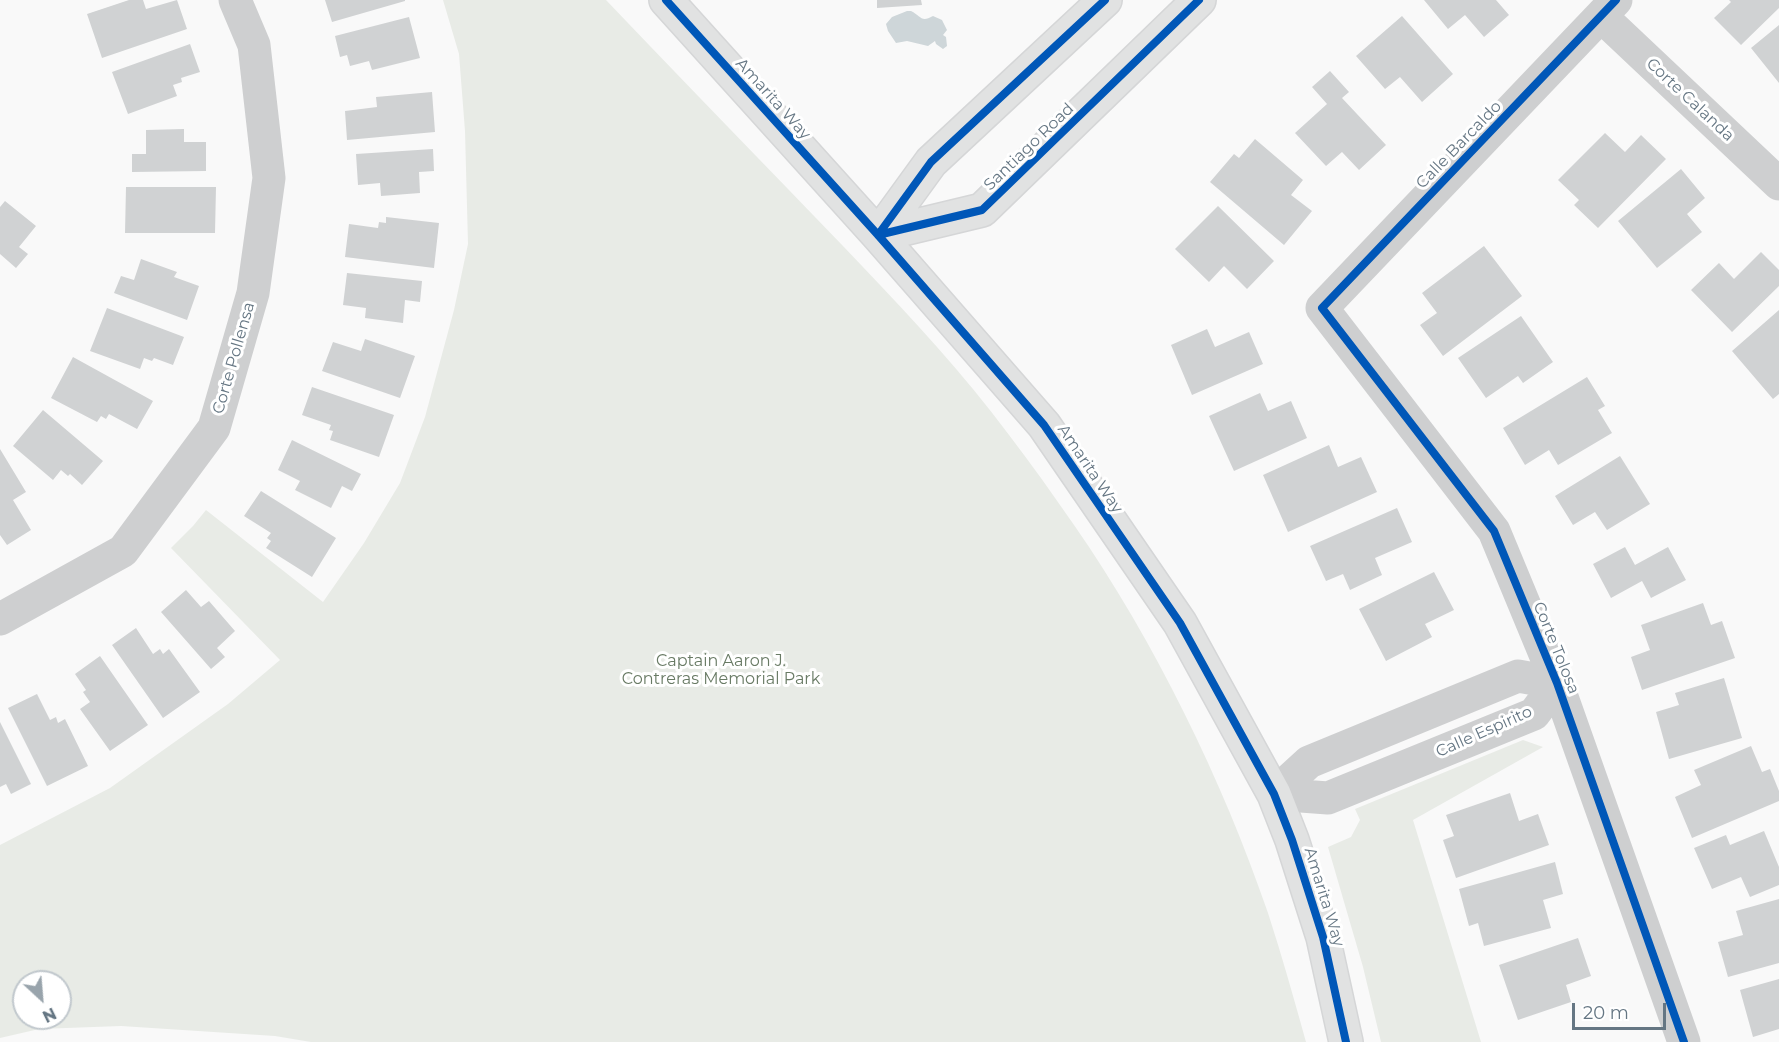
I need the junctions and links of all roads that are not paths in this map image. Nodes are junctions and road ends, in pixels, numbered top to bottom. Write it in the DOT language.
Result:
graph roads {
  1 [pos="235,0"];
  2 [pos="666,0"];
  3 [pos="1105,0"];
  4 [pos="1200,0"];
  5 [pos="1609,8"];
  6 [pos="1779,184"];
  7 [pos="878,235"];
  8 [pos="1322,308"];
  9 [pos="0,619"];
  10 [pos="1557,682"];
  11 [pos="1274,794"];
  12 [pos="1346,1042"];
  13 [pos="1684,1042"];
  1 -- 9 [label="street, Corte Pollensa"];
  2 -- 7 [label="street, Amarita Way"];
  3 -- 7 [label="street"];
  4 -- 7 [label="street, Santiago Road"];
  5 -- 6 [label="street, Corte Calanda"];
  5 -- 8 [label="street, Calle Barcaldo"];
  7 -- 11 [label="street, Amarita Way"];
  8 -- 10 [label="street, Corte Tolosa"];
  10 -- 11 [label="street, Calle Espirito"];
  10 -- 13 [label="street, Corte Tolosa"];
  11 -- 12 [label="street, Amarita Way"];
}
